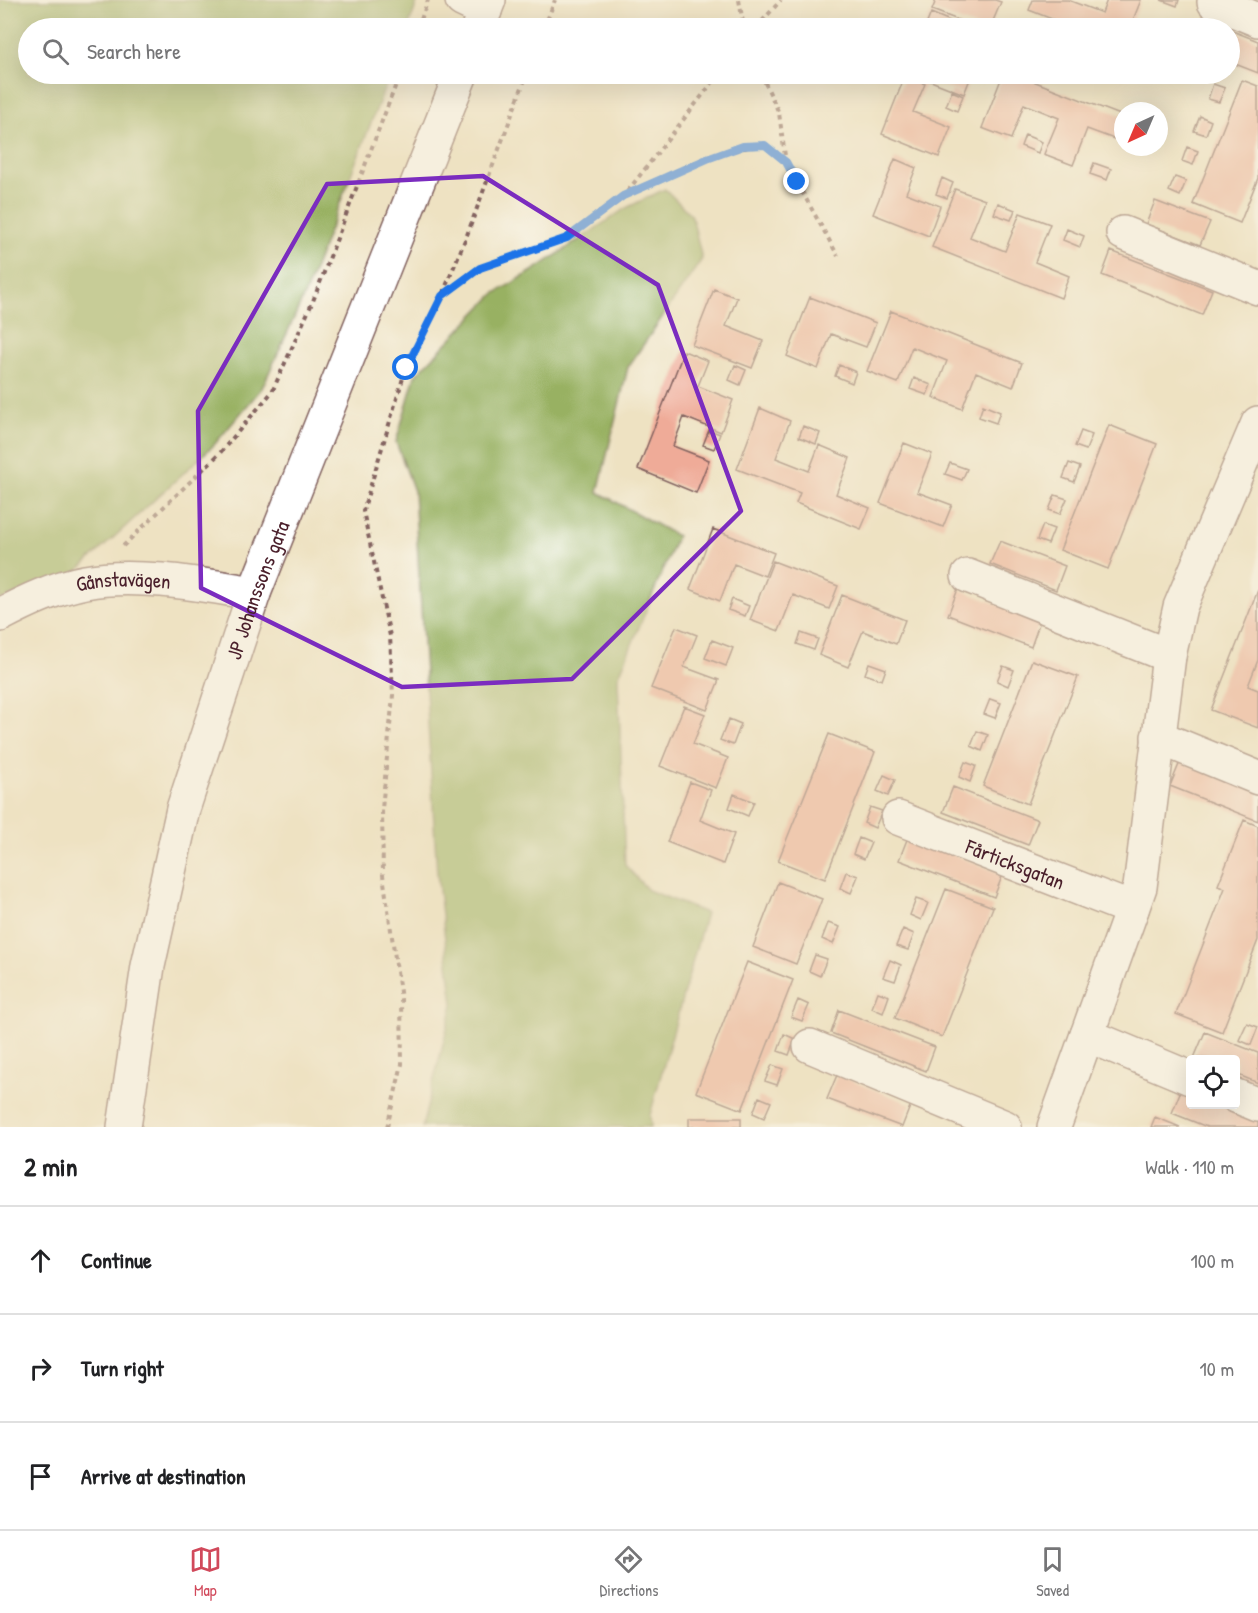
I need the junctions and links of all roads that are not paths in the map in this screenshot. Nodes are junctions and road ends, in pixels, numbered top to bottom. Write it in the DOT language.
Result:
graph roads {
  1 [pos="1214,2"];
  2 [pos="1258,20"];
  3 [pos="457,84"];
  4 [pos="1123,233"];
  5 [pos="1258,288"];
  6 [pos="1258,423"];
  7 [pos="968,576"];
  8 [pos="254,593"];
  9 [pos="0,615"];
  10 [pos="1168,656"];
  11 [pos="1158,738"];
  12 [pos="1258,778"];
  13 [pos="898,818"];
  14 [pos="1132,909"];
  15 [pos="1087,1035"];
  16 [pos="810,1046"];
  17 [pos="1186,1076"];
  18 [pos="1240,1098"];
  19 [pos="1258,1106"];
  20 [pos="124,1127"];
  21 [pos="1005,1127"];
  22 [pos="1054,1127"];
  1 -- 2 [label="street"];
  3 -- 8 [label="street, JP Johanssons gata"];
  4 -- 5 [label="street"];
  6 -- 10 [label="street"];
  7 -- 10 [label="street"];
  8 -- 9 [label="street, Gånstavägen"];
  8 -- 20 [label="street, JP Johanssons gata"];
  10 -- 11 [label="street"];
  11 -- 12 [label="street"];
  11 -- 14 [label="street"];
  13 -- 14 [label="street, Fårticksgatan"];
  14 -- 15 [label="street"];
  15 -- 17 [label="street"];
  15 -- 22 [label="street"];
  16 -- 21 [label="street"];
  18 -- 19 [label="street"];
}
